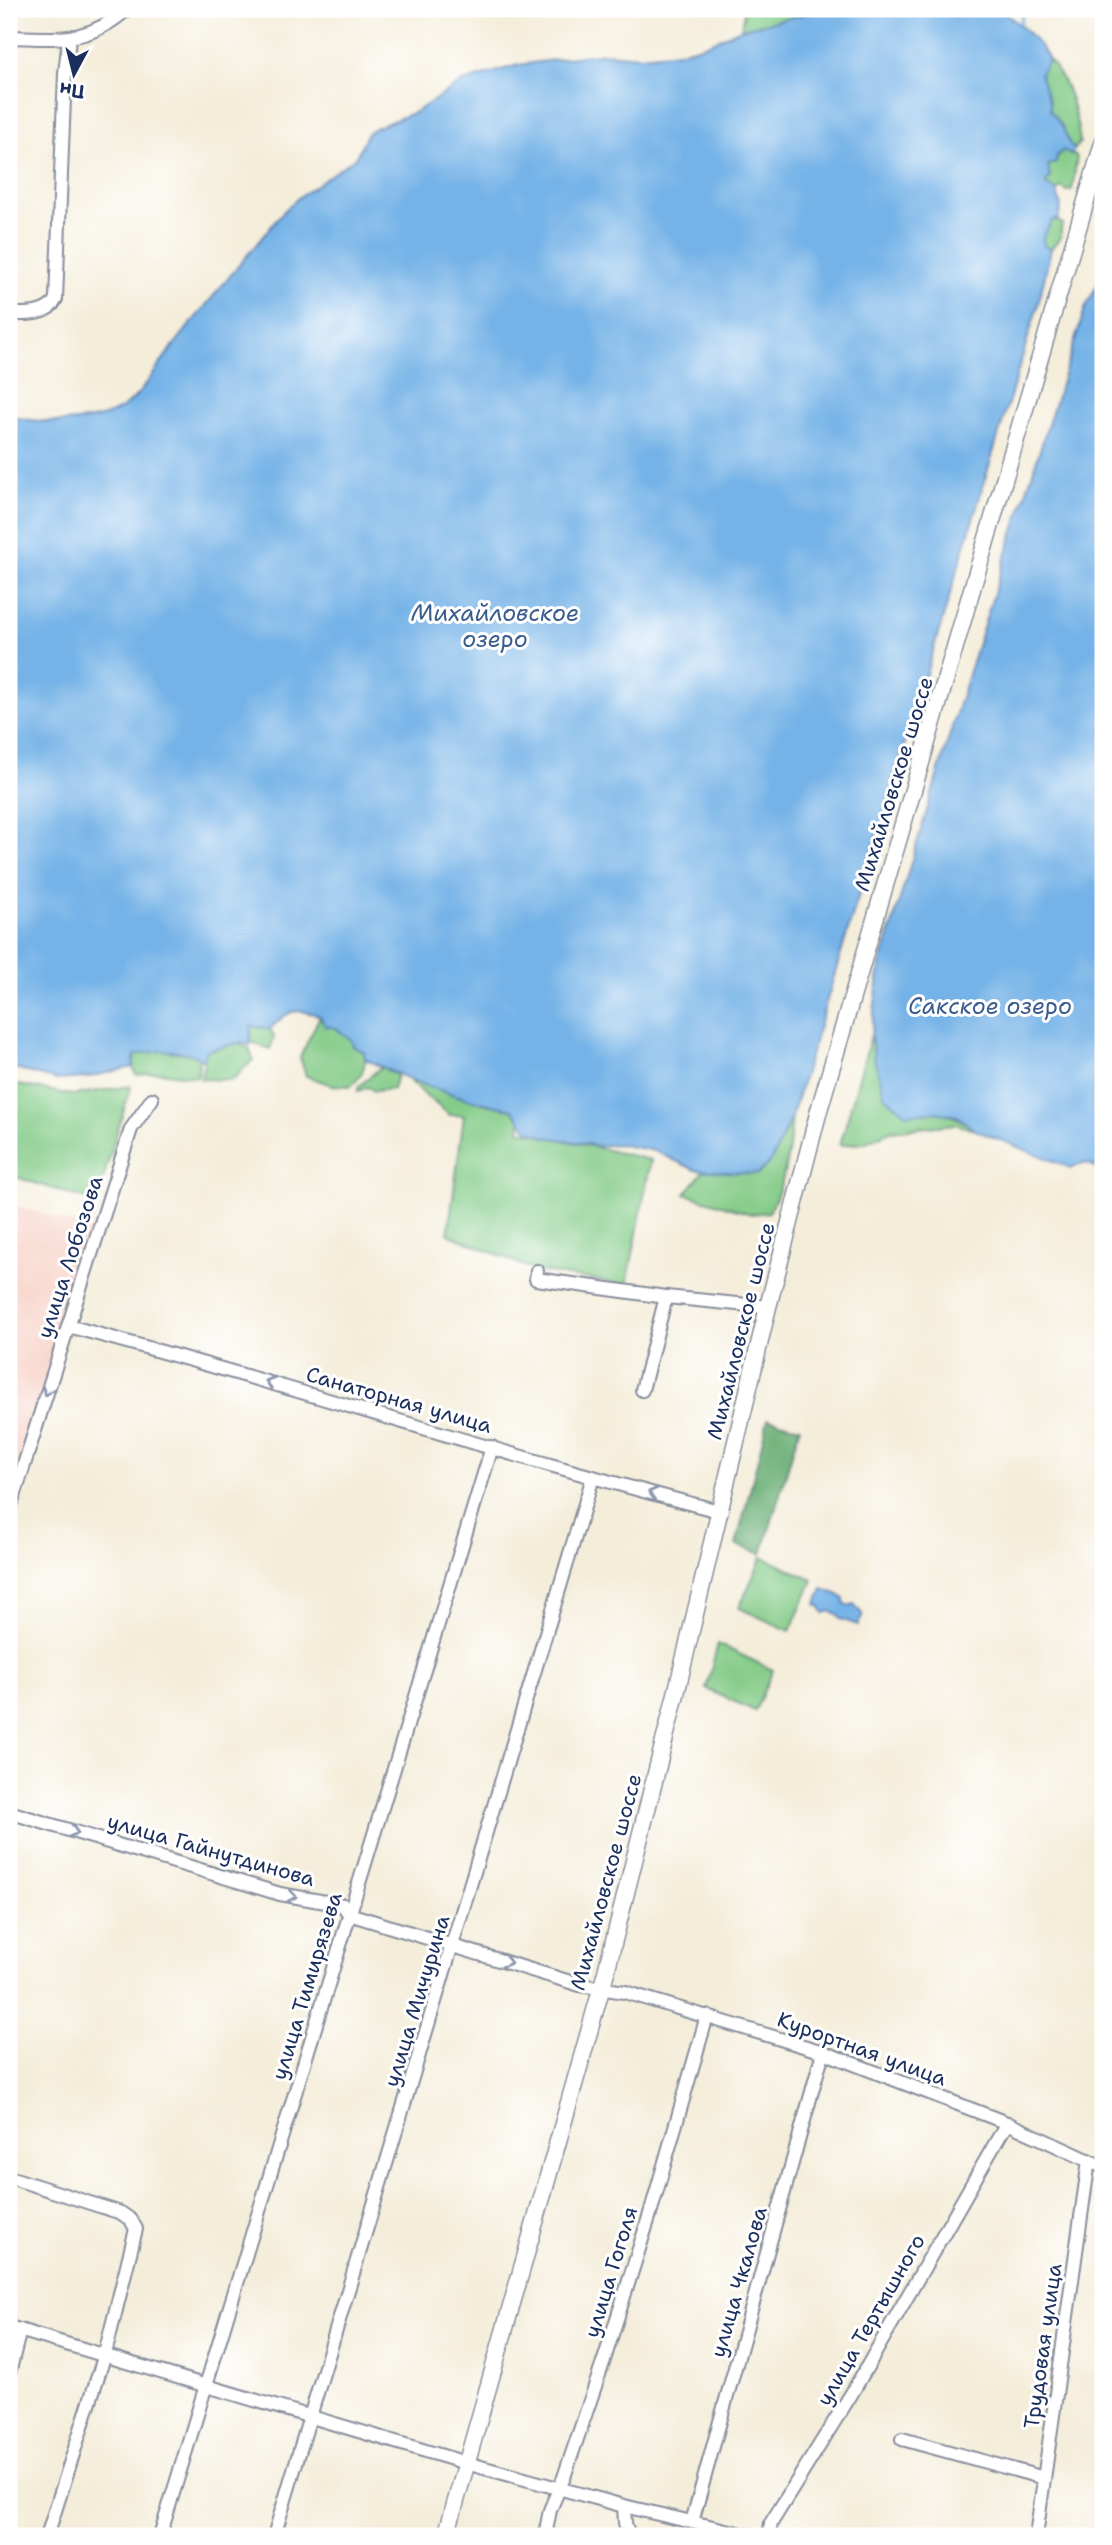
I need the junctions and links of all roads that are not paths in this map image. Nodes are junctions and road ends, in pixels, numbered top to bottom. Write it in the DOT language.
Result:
graph roads {
  1 [pos="127,9"];
  2 [pos="116,13"];
  3 [pos="9,37"];
  4 [pos="69,39"];
  5 [pos="1103,144"];
  6 [pos="9,314"];
  7 [pos="152,1099"];
  8 [pos="537,1271"];
  9 [pos="666,1297"];
  10 [pos="768,1307"];
  11 [pos="68,1326"];
  12 [pos="642,1390"];
  13 [pos="492,1447"];
  14 [pos="593,1477"];
  15 [pos="719,1511"];
  16 [pos="9,1512"];
  17 [pos="9,1812"];
  18 [pos="349,1914"];
  19 [pos="454,1946"];
  20 [pos="601,1989"];
  21 [pos="706,2016"];
  22 [pos="823,2052"];
  23 [pos="1007,2123"];
  24 [pos="1089,2160"];
  25 [pos="1103,2167"];
  26 [pos="9,2177"];
  27 [pos="14,2328"];
  28 [pos="105,2354"];
  29 [pos="9,2373"];
  30 [pos="206,2385"];
  31 [pos="310,2416"];
  32 [pos="902,2439"];
  33 [pos="467,2463"];
  34 [pos="1044,2478"];
  35 [pos="559,2487"];
  36 [pos="624,2506"];
  37 [pos="692,2522"];
  38 [pos="47,2536"];
  39 [pos="160,2536"];
  40 [pos="274,2536"];
  41 [pos="446,2536"];
  42 [pos="545,2536"];
  43 [pos="629,2536"];
  44 [pos="751,2536"];
  45 [pos="769,2536"];
  46 [pos="1036,2536"];
  1 -- 2 [label="street"];
  2 -- 4 [label="street"];
  3 -- 4 [label="street"];
  4 -- 6 [label="street"];
  5 -- 10 [label="main road, Михайловское шоссе"];
  7 -- 11 [label="street, улица Лобозова"];
  8 -- 9 [label="street"];
  9 -- 10 [label="street"];
  9 -- 12 [label="street"];
  10 -- 15 [label="main road, Михайловское шоссе"];
  13 -- 11 [label="street, Санаторная улица, one-way"];
  11 -- 16 [label="street, улица Лобозова, one-way"];
  13 -- 14 [label="street, Санаторная улица"];
  13 -- 18 [label="street, улица Тимирязева"];
  15 -- 14 [label="street, Санаторная улица, one-way"];
  14 -- 19 [label="street, улица Мичурина"];
  15 -- 20 [label="main road, Михайловское шоссе"];
  17 -- 18 [label="street, улица Гайнутдинова, one-way"];
  18 -- 19 [label="street, улица Гайнутдинова"];
  18 -- 30 [label="street, улица Тимирязева"];
  19 -- 20 [label="street, улица Гайнутдинова, one-way"];
  19 -- 31 [label="street, улица Мичурина"];
  20 -- 21 [label="street, Курортная улица"];
  20 -- 33 [label="main road, Михайловское шоссе"];
  21 -- 22 [label="street, Курортная улица"];
  21 -- 35 [label="street, улица Гоголя"];
  22 -- 23 [label="street, Курортная улица"];
  22 -- 37 [label="street, улица Чкалова"];
  23 -- 24 [label="street, Курортная улица"];
  23 -- 45 [label="street, улица Тертышного"];
  24 -- 25 [label="street, Курортная улица"];
  24 -- 34 [label="street, Трудовая улица"];
  26 -- 28 [label="street"];
  27 -- 28 [label="street"];
  27 -- 29 [label="street"];
  28 -- 30 [label="street"];
  28 -- 38 [label="street"];
  30 -- 31 [label="street"];
  30 -- 39 [label="street, улица Тимирязева"];
  31 -- 33 [label="street"];
  31 -- 40 [label="street, улица Мичурина"];
  32 -- 34 [label="street"];
  33 -- 35 [label="street"];
  33 -- 41 [label="main road, Михайловское шоссе"];
  34 -- 46 [label="street, Трудовая улица"];
  35 -- 36 [label="street"];
  35 -- 42 [label="street, улица Гоголя"];
  36 -- 37 [label="street"];
  36 -- 43 [label="street"];
  37 -- 44 [label="street"];
}
